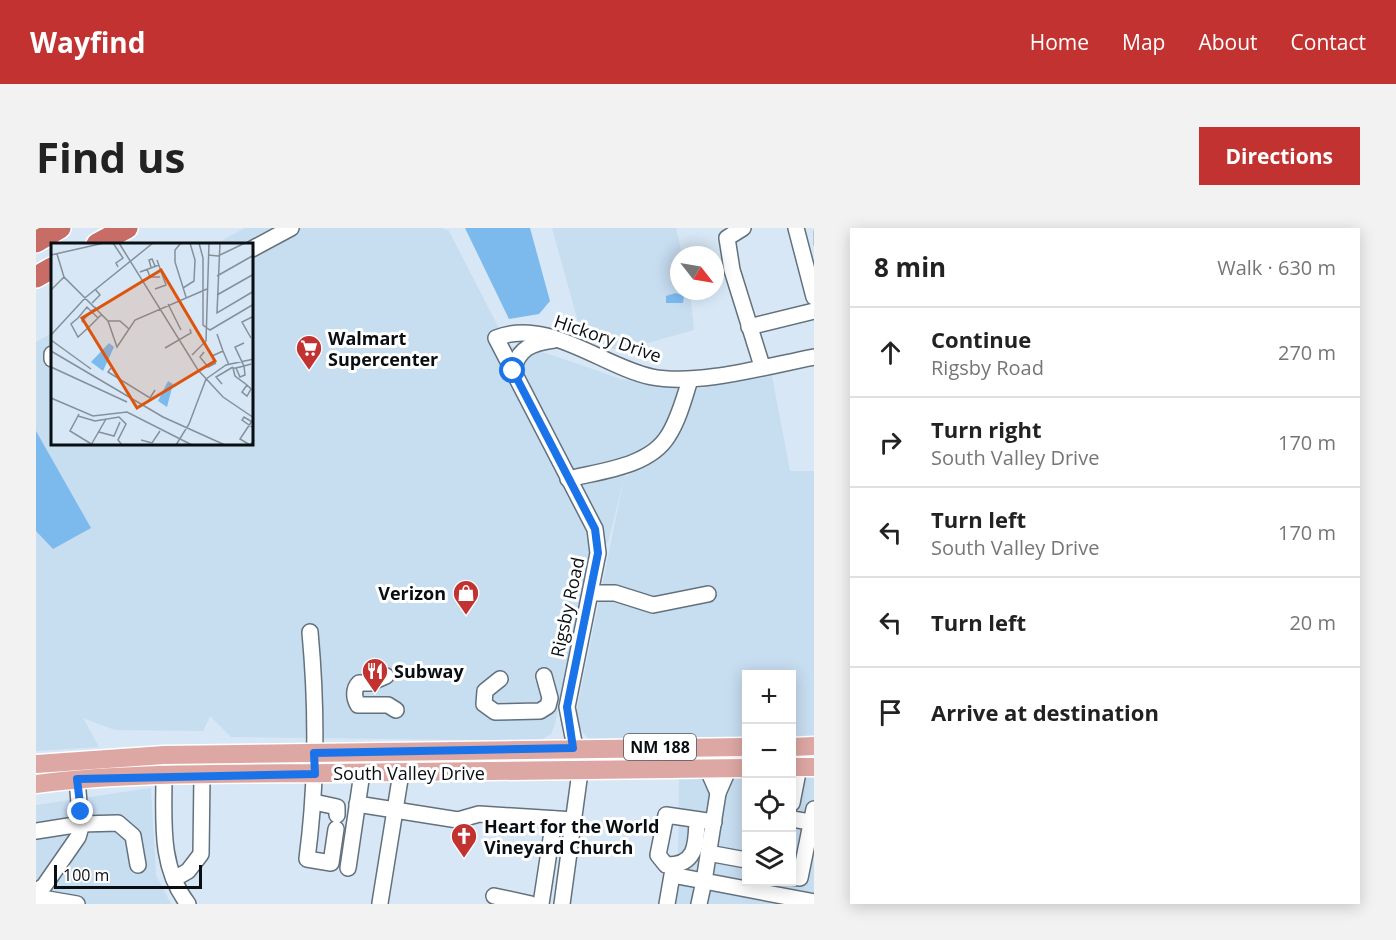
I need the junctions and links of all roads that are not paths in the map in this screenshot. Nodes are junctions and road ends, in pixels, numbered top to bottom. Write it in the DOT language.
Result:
graph roads {
  1 [pos="60,228"];
  2 [pos="127,228"];
  3 [pos="291,228"];
  4 [pos="743,228"];
  5 [pos="726,233"];
  6 [pos="803,236"];
  7 [pos="36,242"];
  8 [pos="99,243"];
  9 [pos="254,248"];
  10 [pos="810,268"];
  11 [pos="51,269"];
  12 [pos="36,277"];
  13 [pos="814,297"];
  14 [pos="814,311"];
  15 [pos="748,327"];
  16 [pos="496,338"];
  17 [pos="556,340"];
  18 [pos="814,357"];
  19 [pos="762,366"];
  20 [pos="513,371"];
  21 [pos="690,380"];
  22 [pos="568,479"];
  23 [pos="591,593"];
  24 [pos="708,594"];
  25 [pos="310,632"];
  26 [pos="386,676"];
  27 [pos="544,676"];
  28 [pos="500,679"];
  29 [pos="396,710"];
  30 [pos="814,746"];
  31 [pos="742,747"];
  32 [pos="796,747"];
  33 [pos="573,748"];
  34 [pos="314,753"];
  35 [pos="36,764"];
  36 [pos="801,767"];
  37 [pos="707,768"];
  38 [pos="738,768"];
  39 [pos="580,772"];
  40 [pos="362,773"];
  41 [pos="401,773"];
  42 [pos="315,774"];
  43 [pos="202,775"];
  44 [pos="164,776"];
  45 [pos="77,779"];
  46 [pos="36,784"];
  47 [pos="796,787"];
  48 [pos="718,793"];
  49 [pos="314,802"];
  50 [pos="357,804"];
  51 [pos="395,811"];
  52 [pos="812,816"];
  53 [pos="796,818"];
  54 [pos="554,819"];
  55 [pos="574,820"];
  56 [pos="714,822"];
  57 [pos="81,824"];
  58 [pos="697,825"];
  59 [pos="36,831"];
  60 [pos="708,853"];
  61 [pos="742,859"];
  62 [pos="138,865"];
  63 [pos="348,868"];
  64 [pos="796,878"];
  65 [pos="174,879"];
  66 [pos="704,881"];
  67 [pos="775,888"];
  68 [pos="36,891"];
  69 [pos="494,896"];
  70 [pos="36,897"];
  71 [pos="814,902"];
  72 [pos="380,903"];
  73 [pos="77,904"];
  74 [pos="188,904"];
  75 [pos="531,904"];
  76 [pos="541,904"];
  77 [pos="562,904"];
  78 [pos="667,904"];
  79 [pos="699,904"];
  1 -- 7 [label="highway"];
  2 -- 8 [label="highway"];
  3 -- 9 [label="street"];
  4 -- 5 [label="street"];
  5 -- 15 [label="street"];
  6 -- 10 [label="street"];
  10 -- 13 [label="street"];
  11 -- 12 [label="highway"];
  14 -- 15 [label="street"];
  15 -- 19 [label="street"];
  16 -- 17 [label="street, Hickory Drive"];
  16 -- 20 [label="street, Rigsby Road"];
  17 -- 20 [label="street"];
  17 -- 21 [label="street, Hickory Drive"];
  18 -- 19 [label="street, Hickory Drive"];
  19 -- 21 [label="street, Hickory Drive"];
  20 -- 22 [label="street, Rigsby Road"];
  21 -- 22 [label="street"];
  22 -- 23 [label="street, Rigsby Road"];
  23 -- 24 [label="street"];
  23 -- 33 [label="street, Rigsby Road"];
  25 -- 34 [label="street"];
  26 -- 29 [label="street"];
  27 -- 28 [label="street"];
  30 -- 32 [label="main road"];
  31 -- 33 [label="main road, South Valley Drive / NM 188"];
  33 -- 34 [label="main road, South Valley Drive / NM 188"];
  33 -- 39 [label="street, Rigsby Road"];
  34 -- 35 [label="main road, South Valley Drive / NM 188"];
  34 -- 42 [label="street"];
  36 -- 47 [label="street"];
  37 -- 38 [label="main road, South Valley Drive / NM 188"];
  37 -- 39 [label="main road, South Valley Drive / NM 188"];
  37 -- 48 [label="street"];
  38 -- 48 [label="street"];
  39 -- 41 [label="main road, South Valley Drive / NM 188"];
  39 -- 55 [label="street, Rigsby Road"];
  40 -- 41 [label="main road, South Valley Drive / NM 188"];
  40 -- 42 [label="main road, South Valley Drive / NM 188"];
  40 -- 50 [label="street"];
  41 -- 51 [label="street"];
  42 -- 43 [label="main road, South Valley Drive / NM 188"];
  42 -- 49 [label="street"];
  43 -- 44 [label="main road, South Valley Drive / NM 188"];
  43 -- 65 [label="street"];
  44 -- 45 [label="main road, South Valley Drive / NM 188"];
  44 -- 65 [label="street"];
  45 -- 46 [label="main road, South Valley Drive / NM 188"];
  45 -- 57 [label="street"];
  48 -- 56 [label="street"];
  49 -- 49 [label="street"];
  50 -- 51 [label="street"];
  50 -- 63 [label="street"];
  51 -- 54 [label="street"];
  51 -- 72 [label="street"];
  52 -- 53 [label="street"];
  52 -- 64 [label="street"];
  54 -- 55 [label="street"];
  54 -- 76 [label="street"];
  55 -- 77 [label="street, Rigsby Road"];
  56 -- 58 [label="street"];
  56 -- 60 [label="street"];
  57 -- 59 [label="street"];
  57 -- 62 [label="street"];
  57 -- 68 [label="street"];
  58 -- 58 [label="street"];
  60 -- 61 [label="street"];
  60 -- 66 [label="street"];
  65 -- 74 [label="street"];
  66 -- 67 [label="street"];
  66 -- 78 [label="street"];
  66 -- 79 [label="street"];
  67 -- 71 [label="street"];
  69 -- 75 [label="street"];
  70 -- 73 [label="street"];
}
